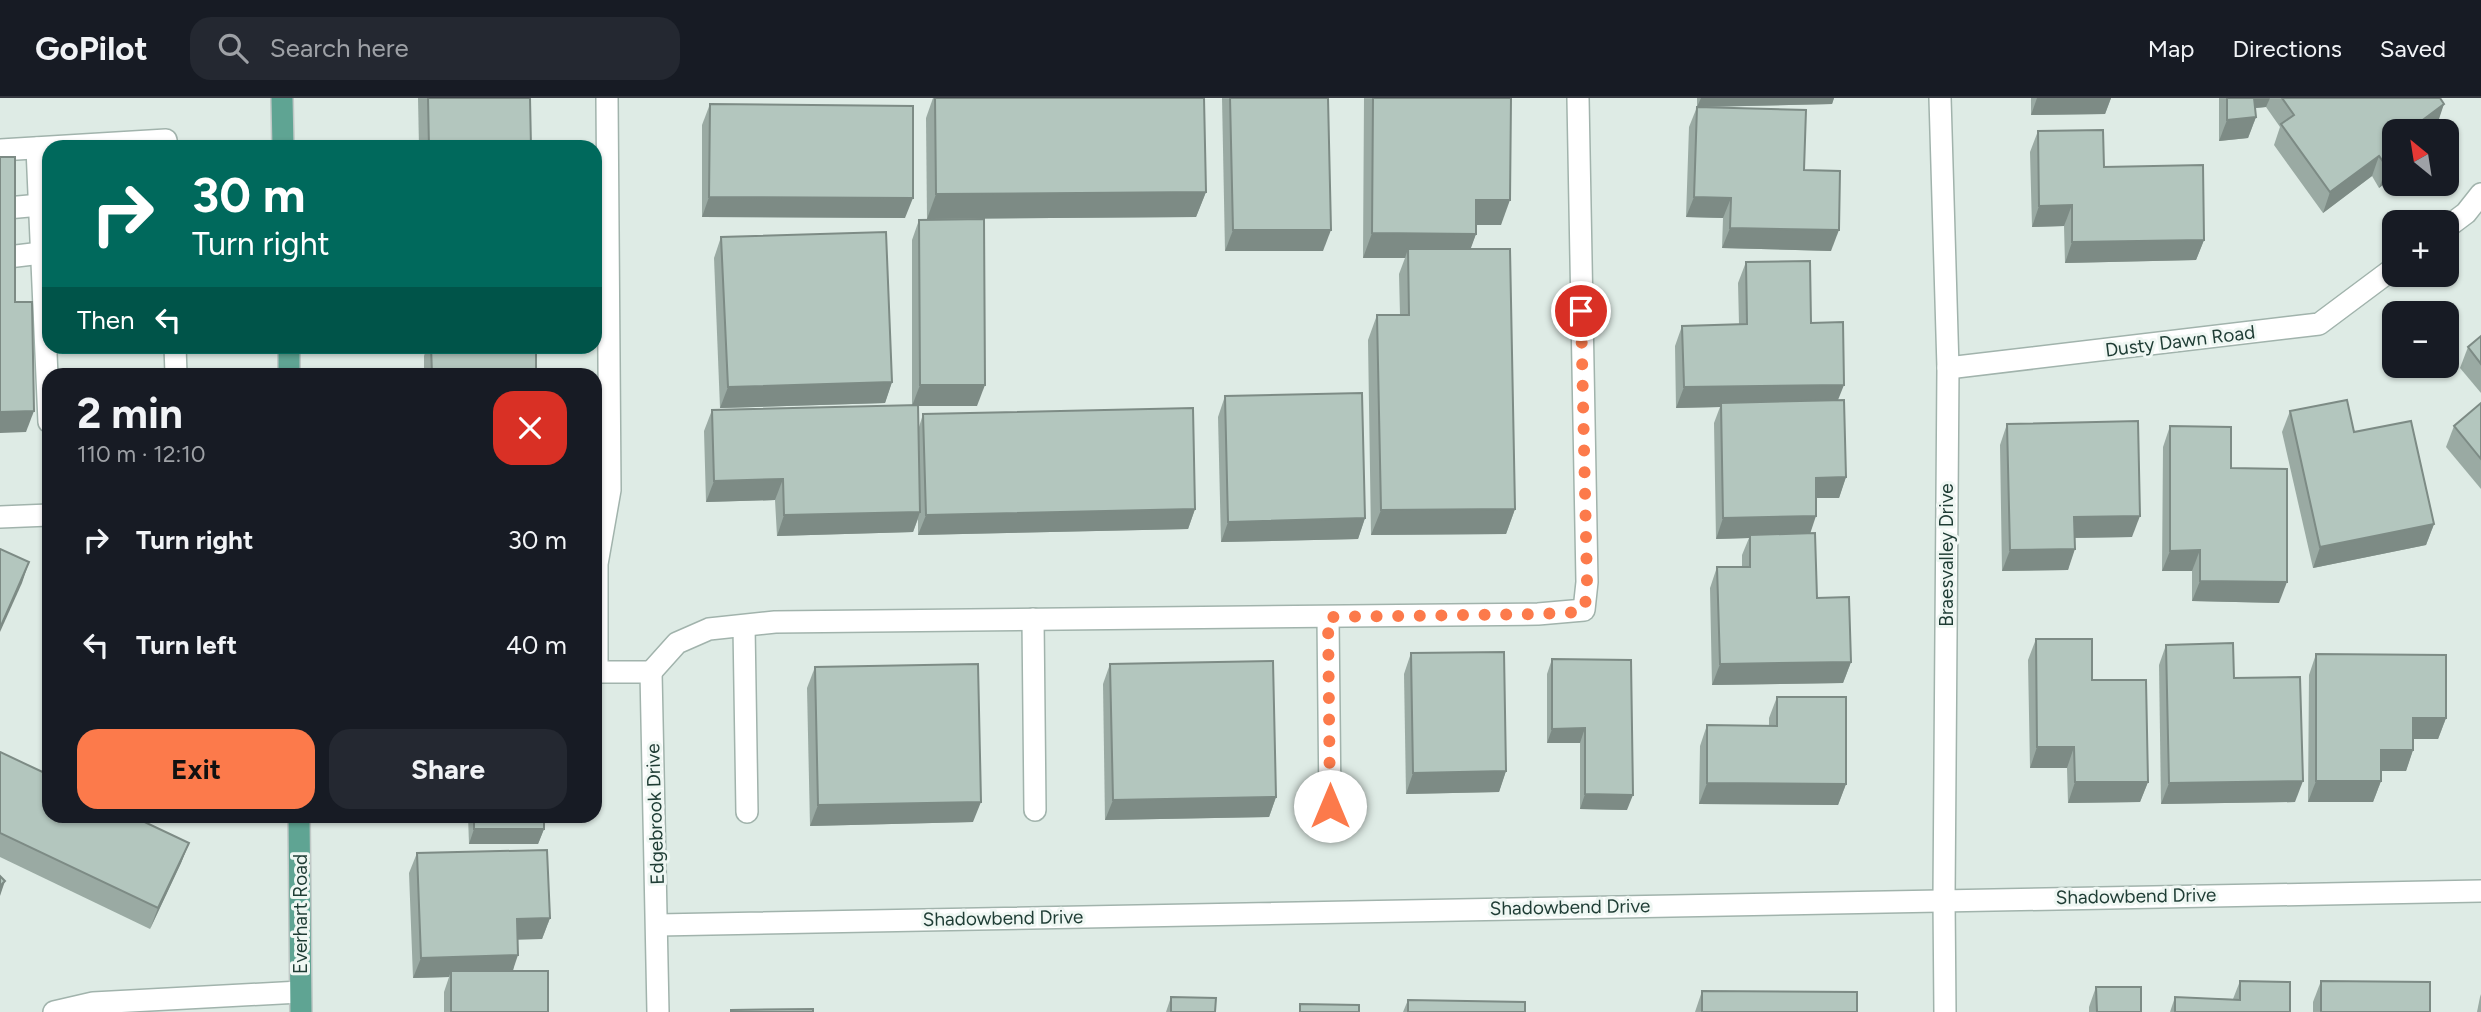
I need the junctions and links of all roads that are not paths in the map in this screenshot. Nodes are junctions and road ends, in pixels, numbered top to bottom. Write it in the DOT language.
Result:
graph roads {
  1 [pos="282,98"];
  2 [pos="607,98"];
  3 [pos="1578,98"];
  4 [pos="1940,98"];
  5 [pos="283,140"];
  6 [pos="37,148"];
  7 [pos="42,148"];
  8 [pos="0,150"];
  9 [pos="2481,194"];
  10 [pos="40,205"];
  11 [pos="7,208"];
  12 [pos="2459,219"];
  13 [pos="41,253"];
  14 [pos="8,257"];
  15 [pos="42,264"];
  16 [pos="2382,277"];
  17 [pos="42,297"];
  18 [pos="19,305"];
  19 [pos="42,330"];
  20 [pos="1948,368"];
  21 [pos="37,388"];
  22 [pos="42,515"];
  23 [pos="0,517"];
  24 [pos="602,536"];
  25 [pos="1328,617"];
  26 [pos="1033,620"];
  27 [pos="744,626"];
  28 [pos="602,671"];
  29 [pos="651,671"];
  30 [pos="1330,806"];
  31 [pos="1035,810"];
  32 [pos="747,812"];
  33 [pos="299,823"];
  34 [pos="2481,891"];
  35 [pos="1944,900"];
  36 [pos="658,925"];
  37 [pos="301,1002"];
  38 [pos="54,1012"];
  39 [pos="659,1012"];
  40 [pos="1945,1012"];
  1 -- 5 [label="main road"];
  2 -- 24 [label="street"];
  3 -- 25 [label="street"];
  4 -- 20 [label="street, Braesvalley Drive"];
  6 -- 7 [label="street"];
  6 -- 8 [label="street"];
  6 -- 10 [label="street"];
  9 -- 12 [label="street"];
  10 -- 11 [label="street"];
  10 -- 13 [label="street"];
  13 -- 14 [label="street"];
  13 -- 15 [label="street"];
  16 -- 20 [label="street, Dusty Dawn Road"];
  17 -- 18 [label="street"];
  19 -- 21 [label="street"];
  20 -- 35 [label="street, Braesvalley Drive"];
  22 -- 23 [label="street"];
  25 -- 26 [label="street"];
  25 -- 30 [label="street"];
  26 -- 27 [label="street"];
  26 -- 31 [label="street"];
  27 -- 29 [label="street"];
  27 -- 32 [label="street"];
  28 -- 29 [label="street"];
  29 -- 36 [label="street, Edgebrook Drive"];
  33 -- 37 [label="main road, Everhart Road"];
  34 -- 35 [label="street, Shadowbend Drive"];
  35 -- 36 [label="street, Shadowbend Drive"];
  35 -- 40 [label="street, Braesvalley Drive"];
  36 -- 39 [label="street, Edgebrook Drive"];
  37 -- 38 [label="street"];
}
